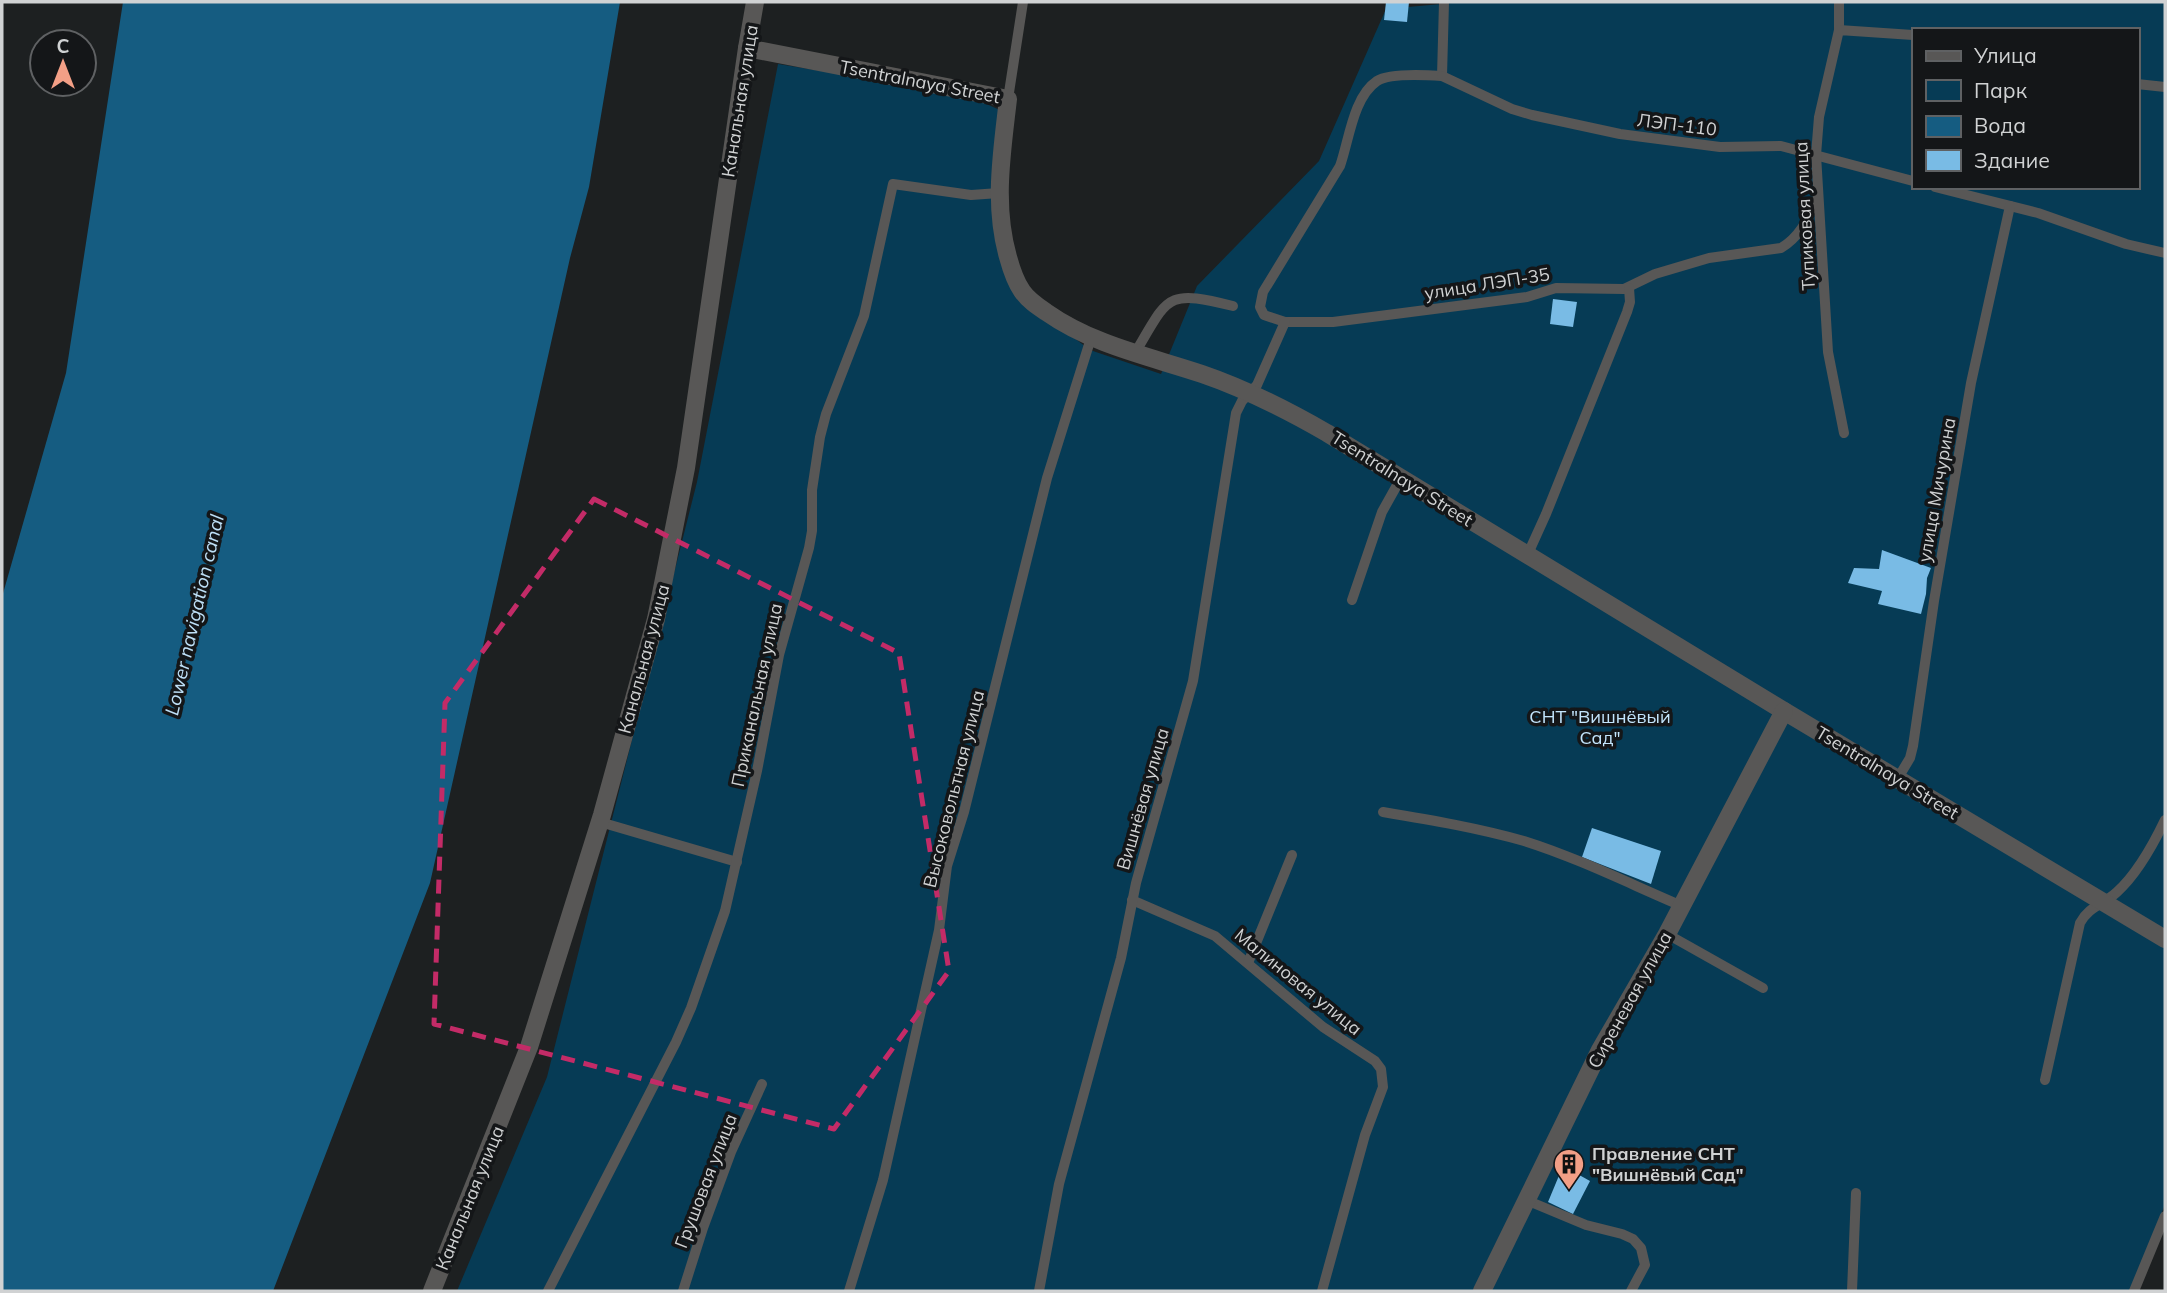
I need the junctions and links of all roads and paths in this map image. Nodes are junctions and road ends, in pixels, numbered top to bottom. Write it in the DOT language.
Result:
graph roads {
  1 [pos="755,2"];
  2 [pos="1023,2"];
  3 [pos="1444,2"];
  4 [pos="1839,2"];
  5 [pos="1839,30"];
  6 [pos="1912,35"];
  7 [pos="747,48"];
  8 [pos="1442,76"];
  9 [pos="2139,84"];
  10 [pos="2165,87"];
  11 [pos="1008,99"];
  12 [pos="1816,155"];
  13 [pos="1912,181"];
  14 [pos="1943,189"];
  15 [pos="999,193"];
  16 [pos="1818,198"];
  17 [pos="2010,206"];
  18 [pos="2165,253"];
  19 [pos="1629,288"];
  20 [pos="1233,306"];
  21 [pos="1284,322"];
  22 [pos="1091,338"];
  23 [pos="1135,353"];
  24 [pos="1250,393"];
  25 [pos="1844,433"];
  26 [pos="1401,478"];
  27 [pos="1527,556"];
  28 [pos="1352,600"];
  29 [pos="1784,711"];
  30 [pos="1898,778"];
  31 [pos="1383,812"];
  32 [pos="2165,820"];
  33 [pos="600,822"];
  34 [pos="1292,855"];
  35 [pos="737,862"];
  36 [pos="1132,900"];
  37 [pos="2103,903"];
  38 [pos="1682,906"];
  39 [pos="1667,934"];
  40 [pos="2165,939"];
  41 [pos="1248,963"];
  42 [pos="1763,988"];
  43 [pos="2045,1080"];
  44 [pos="762,1084"];
  45 [pos="1856,1194"];
  46 [pos="1525,1200"];
  47 [pos="2165,1216"];
  48 [pos="432,1291"];
  49 [pos="548,1291"];
  50 [pos="683,1291"];
  51 [pos="849,1291"];
  52 [pos="1039,1291"];
  53 [pos="1322,1291"];
  54 [pos="1482,1291"];
  55 [pos="1631,1291"];
  56 [pos="1852,1291"];
  57 [pos="2134,1291"];
  1 -- 7 [label="street, Канальная улица"];
  2 -- 11 [label="lane"];
  3 -- 8 [label="lane"];
  4 -- 5 [label="lane, Тупиковая улица"];
  5 -- 6 [label="lane"];
  5 -- 12 [label="lane, Тупиковая улица"];
  7 -- 11 [label="street, Tsentralnaya Street"];
  7 -- 33 [label="street, Канальная улица"];
  8 -- 12 [label="lane, ЛЭП-110"];
  8 -- 21 [label="lane"];
  9 -- 10 [label="lane"];
  11 -- 15 [label="street, Tsentralnaya Street"];
  12 -- 13 [label="lane, ЛЭП-110"];
  12 -- 16 [label="lane, Тупиковая улица"];
  14 -- 17 [label="lane"];
  15 -- 22 [label="street, Tsentralnaya Street"];
  15 -- 35 [label="lane, Приканальная улица"];
  16 -- 19 [label="lane, улица ЛЭП-35"];
  16 -- 25 [label="lane, Тупиковая улица"];
  17 -- 18 [label="lane"];
  17 -- 30 [label="lane, улица Мичурина"];
  19 -- 21 [label="lane, улица ЛЭП-35"];
  19 -- 27 [label="lane"];
  20 -- 23 [label="lane"];
  21 -- 24 [label="lane, Вишнёвая улица"];
  22 -- 23 [label="street, Tsentralnaya Street"];
  22 -- 51 [label="lane, Высоковольтная улица"];
  23 -- 24 [label="street, Tsentralnaya Street"];
  24 -- 26 [label="street, Tsentralnaya Street"];
  24 -- 36 [label="lane, Вишнёвая улица"];
  26 -- 27 [label="street, Tsentralnaya Street"];
  26 -- 28 [label="lane"];
  27 -- 29 [label="street, Tsentralnaya Street"];
  29 -- 30 [label="street, Tsentralnaya Street"];
  29 -- 38 [label="street, Сиреневая улица"];
  30 -- 37 [label="street, Tsentralnaya Street"];
  31 -- 38 [label="lane"];
  32 -- 37 [label="lane"];
  33 -- 35 [label="lane"];
  33 -- 48 [label="street, Канальная улица"];
  34 -- 41 [label="lane"];
  35 -- 49 [label="lane, Приканальная улица"];
  36 -- 41 [label="lane, Малиновая улица"];
  36 -- 52 [label="lane, Вишнёвая улица"];
  37 -- 40 [label="street, Tsentralnaya Street"];
  37 -- 43 [label="lane"];
  38 -- 39 [label="street, Сиреневая улица"];
  39 -- 42 [label="lane"];
  39 -- 46 [label="street, Сиреневая улица"];
  41 -- 53 [label="lane, Малиновая улица"];
  44 -- 50 [label="lane, Грушовая улица"];
  45 -- 56 [label="lane"];
  46 -- 54 [label="street, Сиреневая улица"];
  46 -- 55 [label="lane"];
  47 -- 57 [label="lane"];
}
